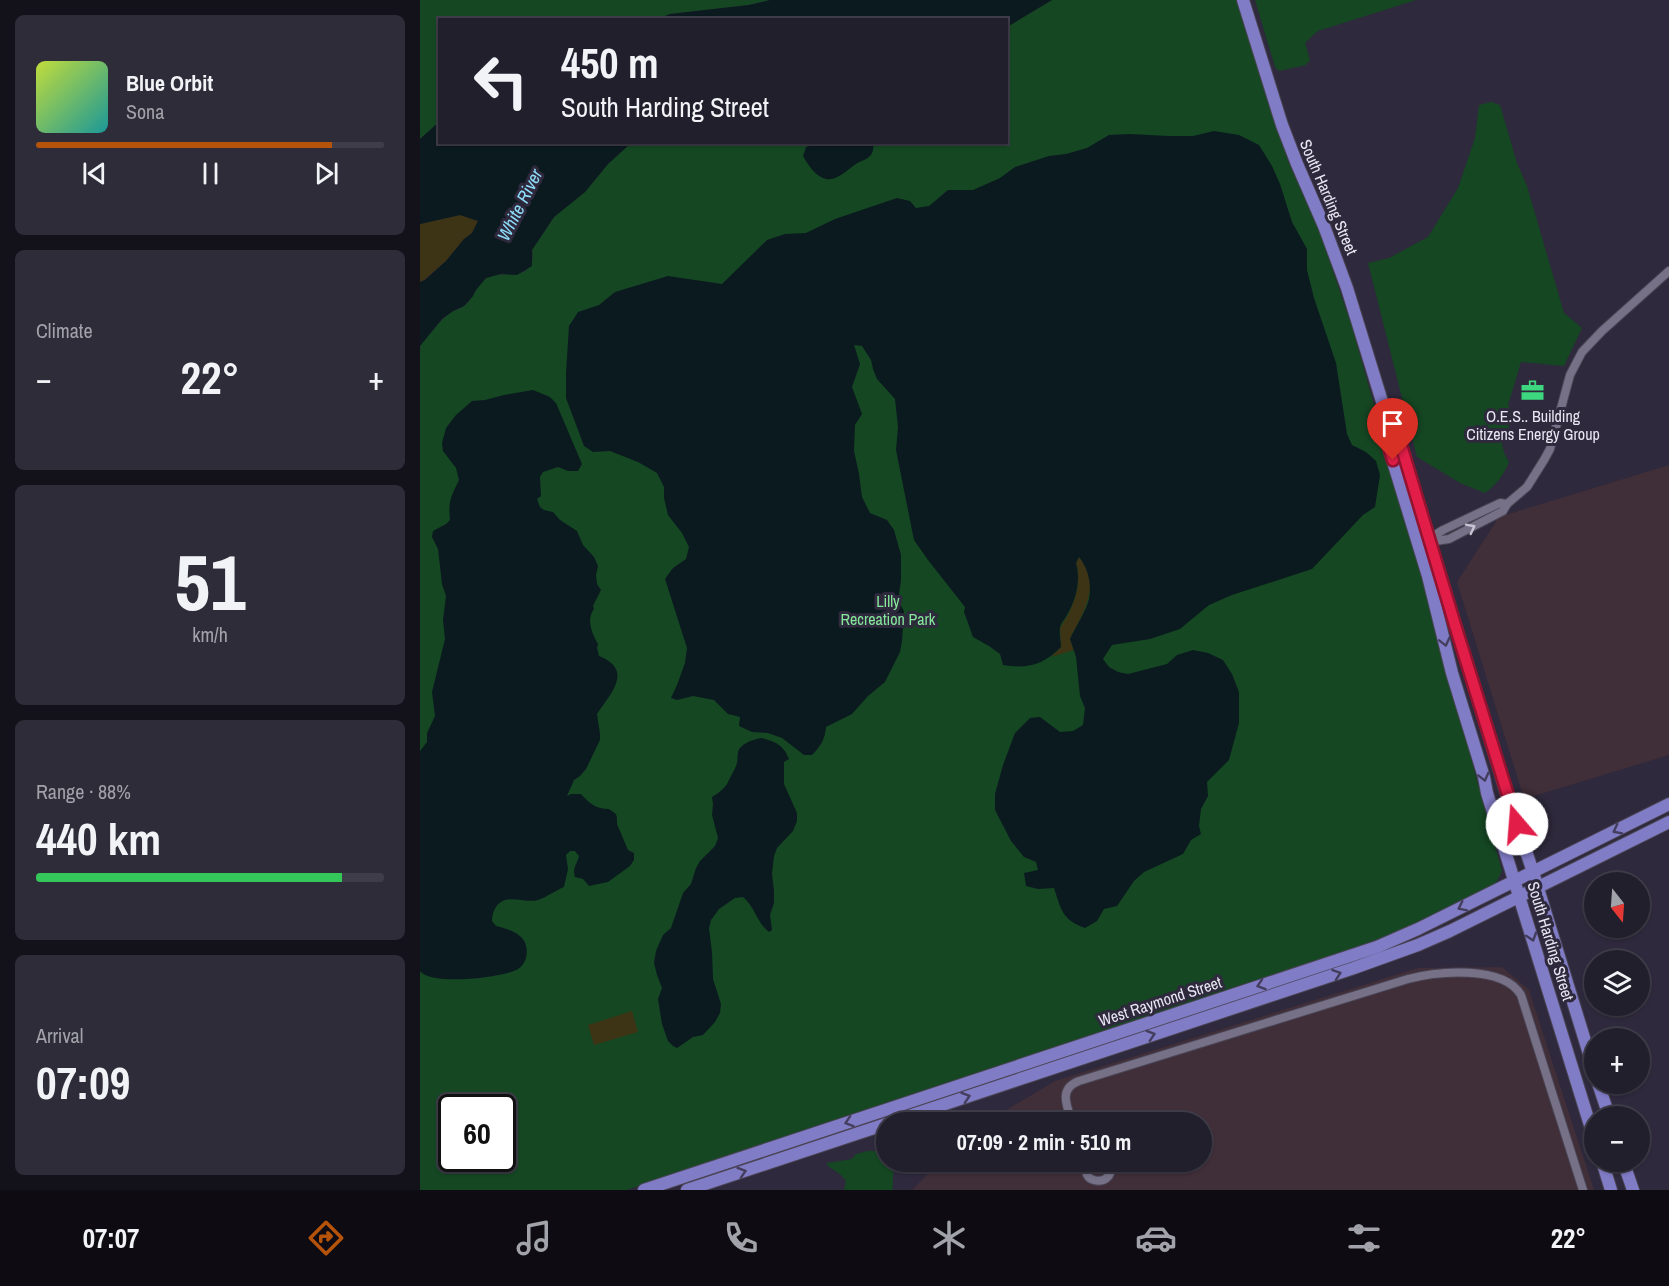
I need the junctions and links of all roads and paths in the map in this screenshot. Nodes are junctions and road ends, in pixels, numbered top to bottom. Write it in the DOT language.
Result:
graph roads {
  1 [pos="1244,0"];
  2 [pos="1669,271"];
  3 [pos="1424,543"];
  4 [pos="1489,736"];
  5 [pos="1473,739"];
  6 [pos="1669,804"];
  7 [pos="1669,822"];
  8 [pos="1533,872"];
  9 [pos="1515,881"];
  10 [pos="1538,887"];
  11 [pos="1519,896"];
  12 [pos="1584,1037"];
  13 [pos="1077,1046"];
  14 [pos="1082,1059"];
  15 [pos="1602,1094"];
  16 [pos="1605,1103"];
  17 [pos="1585,1106"];
  18 [pos="1597,1106"];
  19 [pos="1606,1106"];
  20 [pos="921,1112"];
  21 [pos="1069,1112"];
  22 [pos="876,1127"];
  23 [pos="1086,1172"];
  24 [pos="1111,1172"];
  25 [pos="1605,1172"];
  26 [pos="1627,1172"];
  27 [pos="644,1190"];
  28 [pos="687,1190"];
  29 [pos="1583,1190"];
  30 [pos="1611,1190"];
  31 [pos="1633,1190"];
  1 -- 3 [label="main road, South Harding Street"];
  2 -- 3 [label="street"];
  3 -- 4 [label="main road, South Harding Street"];
  3 -- 5 [label="main road, South Harding Street, one-way"];
  4 -- 5 [label="main road"];
  4 -- 8 [label="main road, South Harding Street"];
  5 -- 9 [label="main road, South Harding Street, one-way"];
  6 -- 8 [label="main road, West Raymond Street, one-way"];
  7 -- 10 [label="main road, West Raymond Street"];
  8 -- 9 [label="main road, West Raymond Street"];
  8 -- 10 [label="main road, South Harding Street"];
  9 -- 11 [label="main road, South Harding Street"];
  9 -- 13 [label="main road, West Raymond Street, one-way"];
  10 -- 11 [label="main road, West Raymond Street"];
  10 -- 12 [label="main road, South Harding Street"];
  14 -- 11 [label="main road, West Raymond Street, one-way"];
  11 -- 17 [label="main road, South Harding Street, one-way"];
  13 -- 14 [label="main road"];
  13 -- 27 [label="main road, West Raymond Street, one-way"];
  20 -- 14 [label="main road, West Raymond Street, one-way"];
  15 -- 16 [label="main road"];
  16 -- 18 [label="main road"];
  16 -- 19 [label="main road"];
  21 -- 29 [label="street"];
  28 -- 22 [label="main road, one-way"];
  23 -- 24 [label="street"];
  25 -- 30 [label="main road"];
  26 -- 31 [label="main road"];
}
